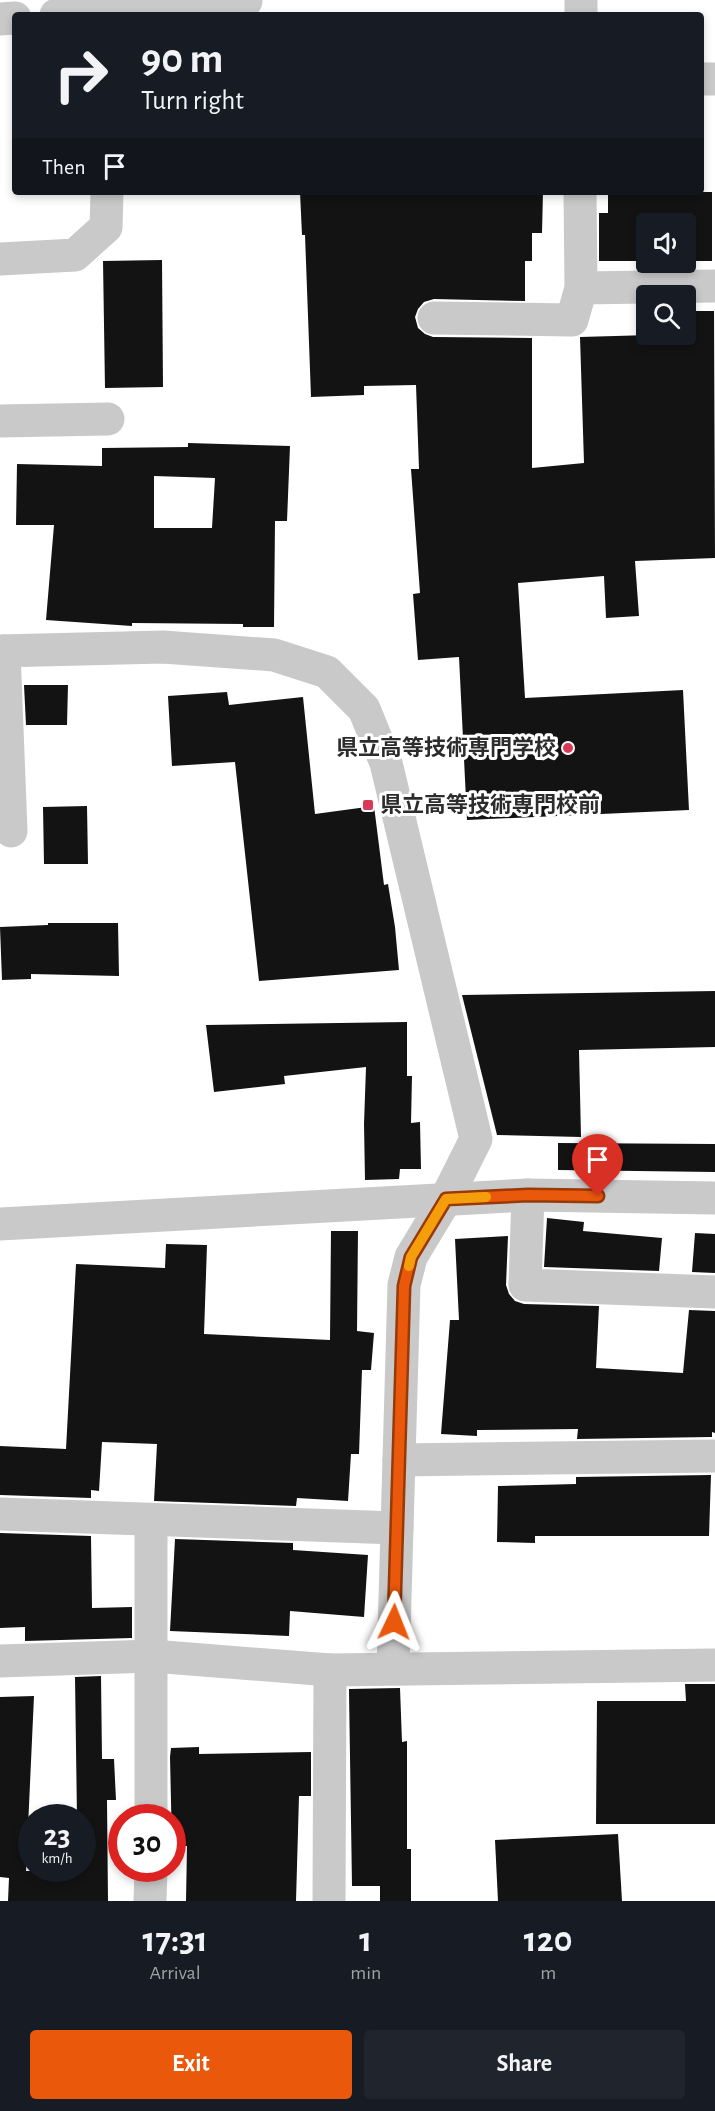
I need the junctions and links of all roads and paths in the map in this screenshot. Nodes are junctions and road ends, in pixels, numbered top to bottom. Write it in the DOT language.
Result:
graph roads {
  1 [pos="246,2"];
  2 [pos="102,6"];
  3 [pos="71,12"];
  4 [pos="107,195"];
  5 [pos="580,195"];
  6 [pos="0,259"];
  7 [pos="715,286"];
  8 [pos="581,288"];
  9 [pos="434,318"];
  10 [pos="108,419"];
  11 [pos="0,421"];
  12 [pos="2,651"];
  13 [pos="11,831"];
  14 [pos="528,1195"];
  15 [pos="715,1198"];
  16 [pos="446,1199"];
  17 [pos="0,1224"];
  18 [pos="715,1292"];
  19 [pos="715,1456"];
  20 [pos="399,1460"];
  21 [pos="0,1514"];
  22 [pos="150,1520"];
  23 [pos="397,1528"];
  24 [pos="152,1656"];
  25 [pos="0,1661"];
  26 [pos="715,1665"];
  27 [pos="393,1668"];
  28 [pos="330,1670"];
  29 [pos="151,1804"];
  30 [pos="151,1882"];
  31 [pos="150,1901"];
  32 [pos="329,1901"];
  1 -- 2 [label="street"];
  2 -- 3 [label="street"];
  4 -- 6 [label="street"];
  5 -- 8 [label="street"];
  7 -- 8 [label="street"];
  8 -- 9 [label="street"];
  10 -- 11 [label="street"];
  12 -- 13 [label="street"];
  12 -- 16 [label="street"];
  14 -- 15 [label="street"];
  14 -- 16 [label="street"];
  14 -- 18 [label="street"];
  16 -- 17 [label="street"];
  16 -- 20 [label="street"];
  19 -- 20 [label="street"];
  20 -- 23 [label="street"];
  21 -- 22 [label="street"];
  22 -- 23 [label="street"];
  22 -- 24 [label="street"];
  23 -- 27 [label="street"];
  24 -- 25 [label="street"];
  24 -- 28 [label="street"];
  24 -- 29 [label="street"];
  26 -- 27 [label="street"];
  27 -- 28 [label="street"];
  28 -- 32 [label="street"];
  30 -- 31 [label="street"];
}
